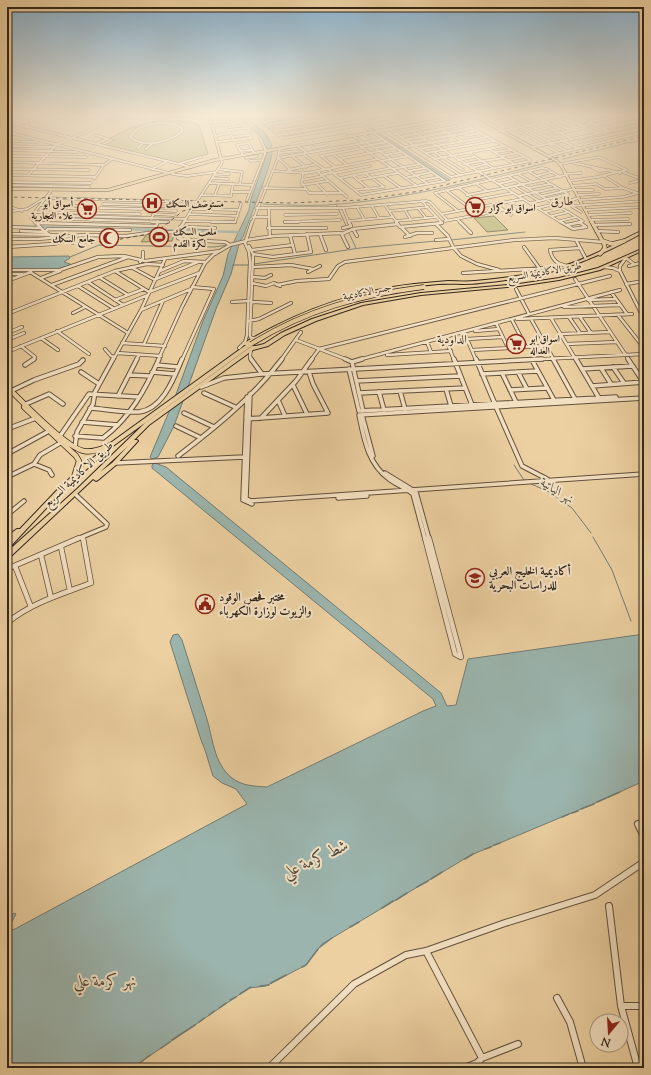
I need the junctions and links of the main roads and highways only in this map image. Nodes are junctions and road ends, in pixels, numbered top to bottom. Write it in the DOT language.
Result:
graph roads {
  1 [pos="194,166"];
  2 [pos="197,166"];
  3 [pos="561,166"];
  4 [pos="170,174"];
  5 [pos="7,189"];
  6 [pos="644,231"];
  7 [pos="602,241"];
  8 [pos="624,241"];
  9 [pos="644,249"];
  10 [pos="600,254"];
  11 [pos="480,282"];
  12 [pos="490,287"];
  13 [pos="425,289"];
  14 [pos="354,297"];
  15 [pos="362,304"];
  16 [pos="306,312"];
  17 [pos="314,320"];
  18 [pos="252,347"];
  19 [pos="220,365"];
  20 [pos="7,387"];
  21 [pos="9,392"];
  22 [pos="189,392"];
  23 [pos="166,408"];
  24 [pos="152,421"];
  25 [pos="111,445"];
  26 [pos="121,450"];
  27 [pos="74,477"];
  28 [pos="81,488"];
  29 [pos="39,512"];
  30 [pos="50,516"];
  31 [pos="25,527"];
  32 [pos="7,539"];
  33 [pos="7,546"];
  34 [pos="7,556"];
  1 -- 4 [label="main road"];
  2 -- 4 [label="main road"];
  3 -- 7 [label="main road"];
  4 -- 5 [label="main road"];
  4 -- 5 [label="main road"];
  6 -- 8 [label="highway, طريق الاكاديمية السريع"];
  7 -- 8 [label="main road"];
  7 -- 10 [label="main road"];
  8 -- 10 [label="highway, طريق الاكاديمية السريع"];
  9 -- 12 [label="highway, طريق الاكاديمية السريع"];
  10 -- 11 [label="highway, طريق الاكاديمية السريع"];
  11 -- 13 [label="highway, جسر الاكاديمية"];
  11 -- 14 [label="highway"];
  12 -- 13 [label="highway, جسر الاكاديمية"];
  12 -- 15 [label="highway"];
  13 -- 18 [label="highway, جسر الاكاديمية, bridge"];
  14 -- 15 [label="highway"];
  14 -- 16 [label="highway"];
  15 -- 17 [label="highway"];
  16 -- 17 [label="highway"];
  16 -- 19 [label="highway"];
  17 -- 18 [label="highway"];
  18 -- 19 [label="highway"];
  18 -- 22 [label="highway"];
  19 -- 22 [label="highway"];
  20 -- 21 [label="main road"];
  21 -- 25 [label="main road"];
  21 -- 27 [label="main road"];
  22 -- 23 [label="highway"];
  23 -- 24 [label="highway, طريق الاكاديمية السريع"];
  23 -- 25 [label="highway, طريق الاكاديمية السريع"];
  24 -- 26 [label="highway, طريق الاكاديمية السريع"];
  24 -- 28 [label="highway"];
  25 -- 26 [label="highway"];
  25 -- 27 [label="highway, طريق الاكاديمية السريع"];
  26 -- 28 [label="highway, طريق الاكاديمية السريع"];
  27 -- 29 [label="highway, طريق الاكاديمية السريع"];
  28 -- 30 [label="highway, طريق الاكاديمية السريع"];
  29 -- 30 [label="highway"];
  29 -- 31 [label="highway, طريق الاكاديمية السريع"];
  30 -- 34 [label="highway, طريق الاكاديمية السريع"];
  31 -- 32 [label="highway"];
  31 -- 33 [label="highway, طريق الاكاديمية السريع"];
}
